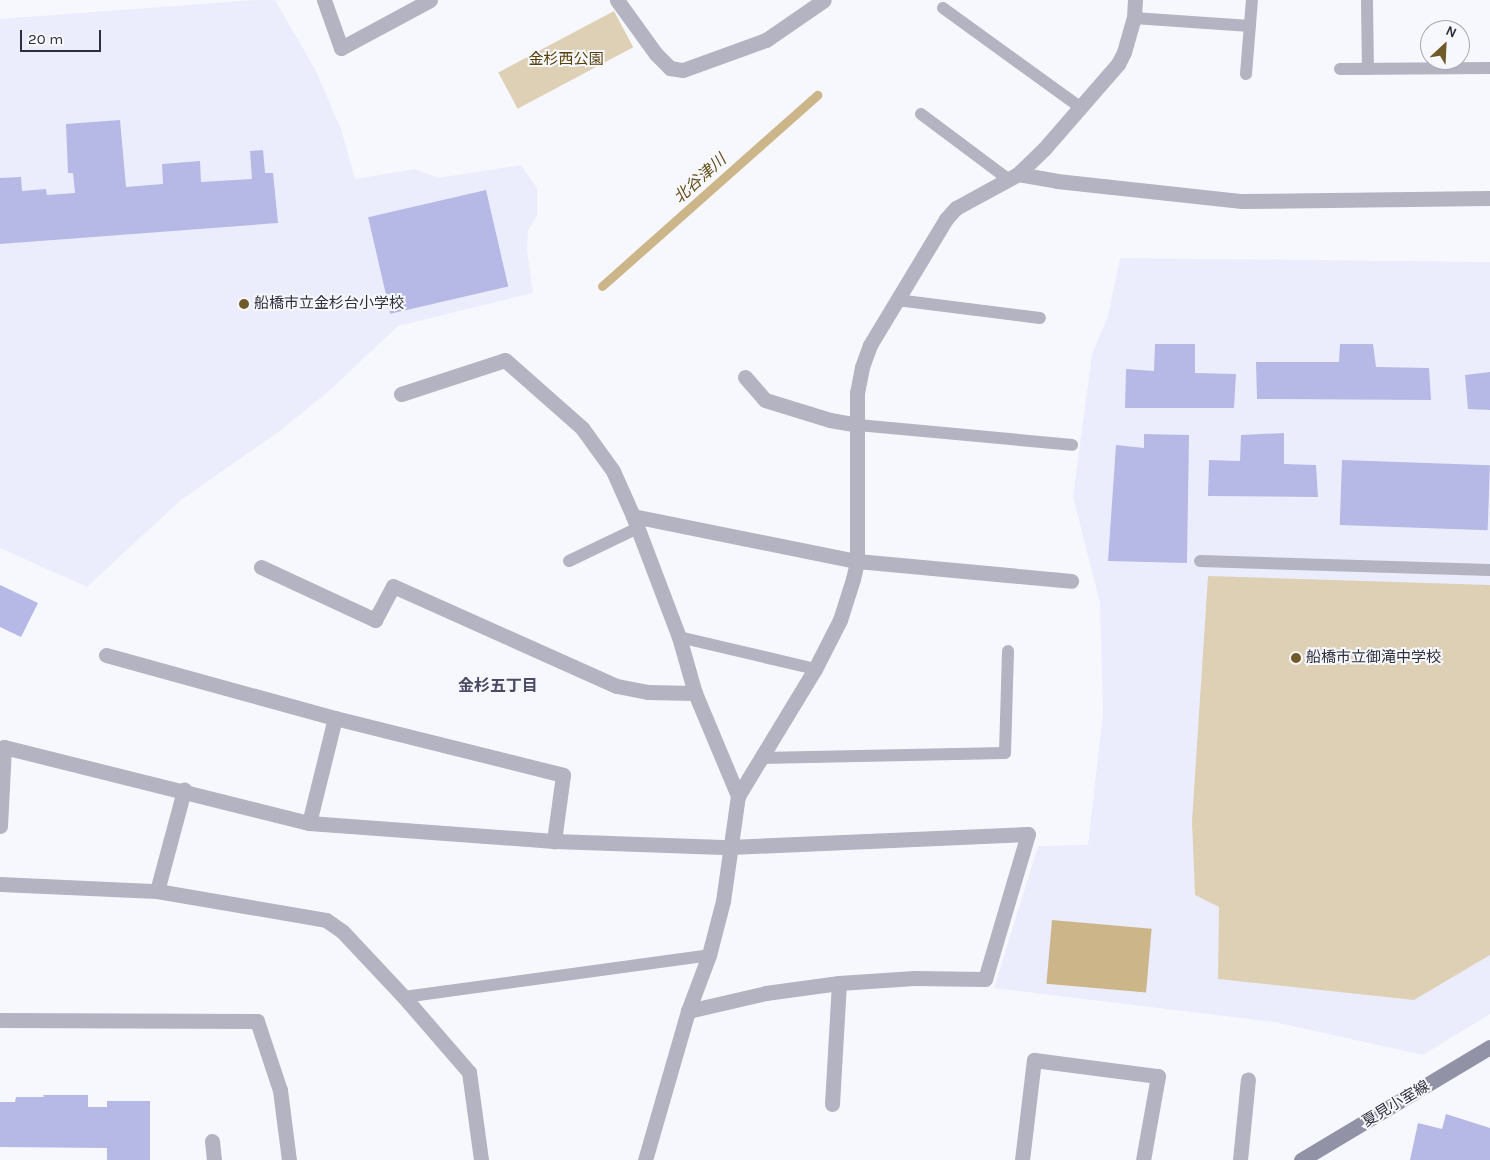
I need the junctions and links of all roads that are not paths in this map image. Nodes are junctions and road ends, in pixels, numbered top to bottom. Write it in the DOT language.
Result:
graph roads {
  1 [pos="324,0"];
  2 [pos="430,0"];
  3 [pos="824,0"];
  4 [pos="1135,0"];
  5 [pos="1252,0"];
  6 [pos="1367,0"];
  7 [pos="620,1"];
  8 [pos="943,8"];
  9 [pos="1134,18"];
  10 [pos="1250,26"];
  11 [pos="1490,68"];
  12 [pos="1340,69"];
  13 [pos="1368,69"];
  14 [pos="1246,74"];
  15 [pos="1080,108"];
  16 [pos="921,114"];
  17 [pos="1013,176"];
  18 [pos="1490,198"];
  19 [pos="897,300"];
  20 [pos="1040,318"];
  21 [pos="745,377"];
  22 [pos="401,394"];
  23 [pos="858,425"];
  24 [pos="1072,445"];
  25 [pos="635,522"];
  26 [pos="1200,560"];
  27 [pos="569,561"];
  28 [pos="857,561"];
  29 [pos="261,567"];
  30 [pos="1490,570"];
  31 [pos="1071,581"];
  32 [pos="679,637"];
  33 [pos="1008,650"];
  34 [pos="106,655"];
  35 [pos="815,669"];
  36 [pos="695,693"];
  37 [pos="335,718"];
  38 [pos="762,758"];
  39 [pos="184,790"];
  40 [pos="738,796"];
  41 [pos="310,823"];
  42 [pos="0,826"];
  43 [pos="554,841"];
  44 [pos="730,847"];
  45 [pos="0,884"];
  46 [pos="157,891"];
  47 [pos="709,955"];
  48 [pos="839,984"];
  49 [pos="404,997"];
  50 [pos="688,1011"];
  51 [pos="0,1020"];
  52 [pos="1490,1047"];
  53 [pos="1248,1079"];
  54 [pos="832,1104"];
  55 [pos="212,1141"];
  56 [pos="214,1160"];
  57 [pos="290,1160"];
  58 [pos="482,1160"];
  59 [pos="645,1160"];
  60 [pos="1022,1160"];
  61 [pos="1143,1160"];
  62 [pos="1240,1160"];
  63 [pos="1301,1160"];
  1 -- 2 [label="street"];
  3 -- 7 [label="street"];
  4 -- 9 [label="street"];
  5 -- 10 [label="lane"];
  6 -- 13 [label="lane"];
  8 -- 15 [label="lane"];
  9 -- 10 [label="lane"];
  9 -- 15 [label="street"];
  10 -- 14 [label="lane"];
  11 -- 13 [label="lane"];
  12 -- 13 [label="lane"];
  15 -- 17 [label="street"];
  16 -- 17 [label="lane"];
  17 -- 18 [label="street"];
  17 -- 19 [label="street"];
  19 -- 20 [label="lane"];
  19 -- 23 [label="street"];
  21 -- 23 [label="street"];
  22 -- 25 [label="street"];
  23 -- 24 [label="lane"];
  23 -- 28 [label="street"];
  25 -- 27 [label="lane"];
  25 -- 28 [label="street"];
  25 -- 32 [label="street"];
  26 -- 30 [label="lane"];
  28 -- 31 [label="street"];
  28 -- 35 [label="street"];
  29 -- 36 [label="street"];
  32 -- 35 [label="lane"];
  32 -- 36 [label="street"];
  33 -- 38 [label="lane"];
  34 -- 37 [label="street"];
  35 -- 38 [label="street"];
  36 -- 40 [label="street"];
  37 -- 41 [label="street"];
  37 -- 43 [label="street"];
  38 -- 40 [label="street"];
  39 -- 41 [label="street"];
  39 -- 42 [label="street"];
  39 -- 46 [label="street"];
  40 -- 44 [label="street"];
  41 -- 43 [label="street"];
  43 -- 44 [label="street"];
  44 -- 47 [label="street"];
  44 -- 48 [label="street"];
  45 -- 46 [label="street"];
  46 -- 49 [label="street"];
  47 -- 49 [label="lane"];
  47 -- 50 [label="street"];
  48 -- 50 [label="street"];
  48 -- 54 [label="street"];
  49 -- 58 [label="street"];
  50 -- 59 [label="street"];
  51 -- 57 [label="street"];
  52 -- 63 [label="main road, 夏見小室線"];
  53 -- 62 [label="street"];
  55 -- 56 [label="street"];
  60 -- 61 [label="street"];
}
